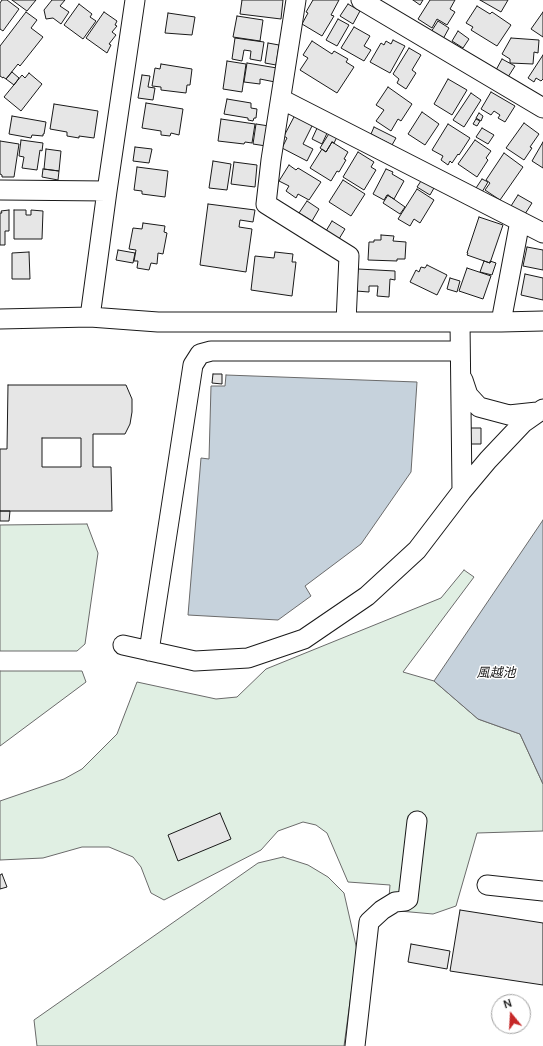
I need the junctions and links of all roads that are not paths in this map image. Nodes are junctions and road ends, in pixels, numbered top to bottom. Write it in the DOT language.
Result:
graph roads {
  1 [pos="296,0"];
  2 [pos="361,0"];
  3 [pos="132,1"];
  4 [pos="281,99"];
  5 [pos="543,108"];
  6 [pos="0,190"];
  7 [pos="106,191"];
  8 [pos="520,221"];
  9 [pos="543,233"];
  10 [pos="90,317"];
  11 [pos="0,319"];
  12 [pos="543,321"];
  13 [pos="346,322"];
  14 [pos="460,322"];
  15 [pos="501,322"];
  16 [pos="460,351"];
  17 [pos="461,374"];
  18 [pos="541,410"];
  19 [pos="462,491"];
  20 [pos="123,645"];
  21 [pos="149,651"];
  22 [pos="417,821"];
  23 [pos="487,885"];
  24 [pos="543,891"];
  25 [pos="355,1046"];
  1 -- 4 [label="street"];
  2 -- 5 [label="street"];
  3 -- 7 [label="street"];
  4 -- 8 [label="street"];
  4 -- 13 [label="street"];
  6 -- 7 [label="street"];
  7 -- 10 [label="street"];
  8 -- 9 [label="street"];
  8 -- 15 [label="street"];
  10 -- 11 [label="street"];
  10 -- 13 [label="street"];
  12 -- 15 [label="street"];
  13 -- 14 [label="street"];
  14 -- 15 [label="street"];
  14 -- 16 [label="street"];
  16 -- 17 [label="street"];
  16 -- 21 [label="street"];
  17 -- 18 [label="street"];
  17 -- 19 [label="street"];
  18 -- 19 [label="street"];
  19 -- 21 [label="street"];
  20 -- 21 [label="street"];
  22 -- 25 [label="street"];
  23 -- 24 [label="street"];
}
